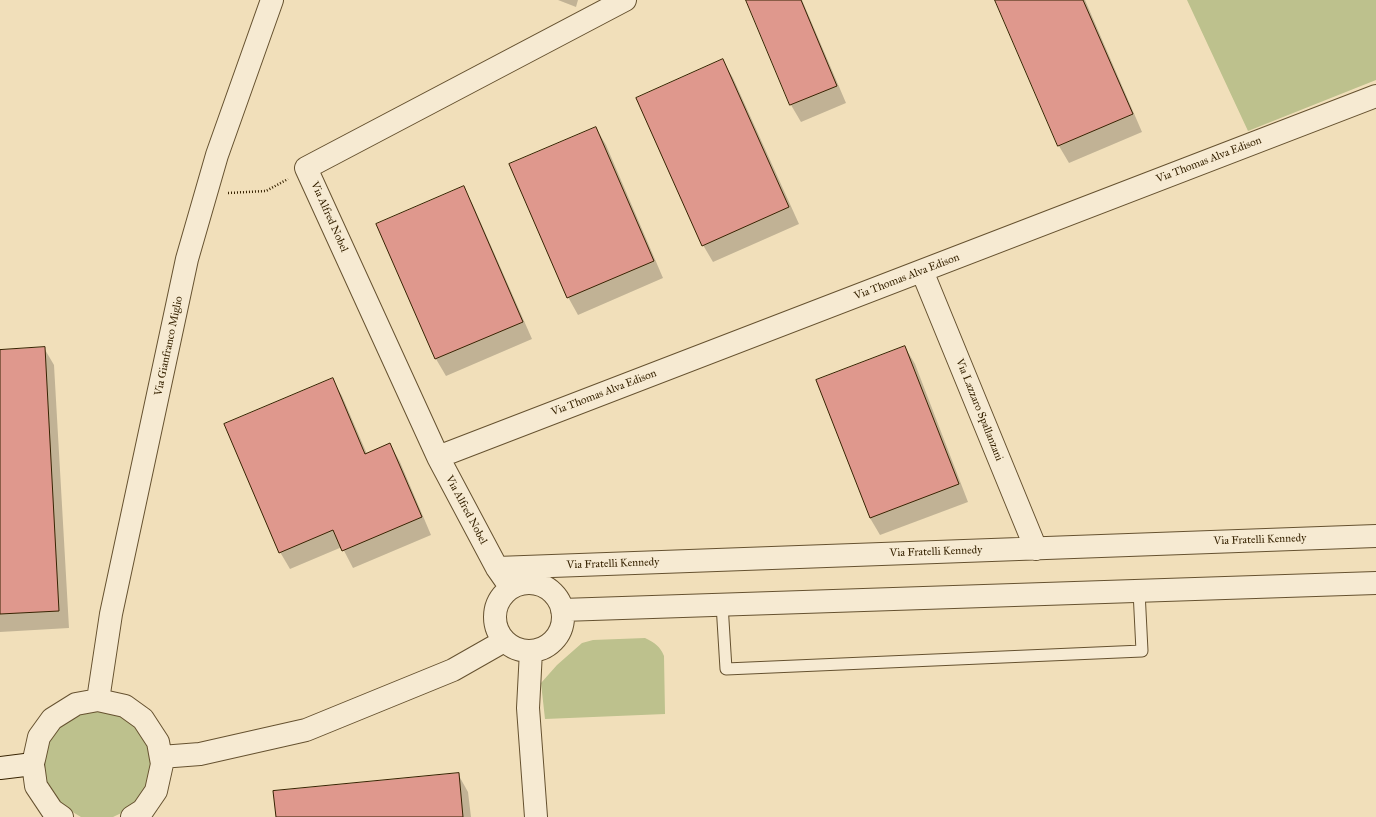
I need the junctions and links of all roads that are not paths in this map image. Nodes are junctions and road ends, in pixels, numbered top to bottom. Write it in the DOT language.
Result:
graph roads {
  1 [pos="272,0"];
  2 [pos="625,0"];
  3 [pos="1376,96"];
  4 [pos="922,271"];
  5 [pos="438,457"];
  6 [pos="1376,536"];
  7 [pos="1036,548"];
  8 [pos="497,568"];
  9 [pos="1376,583"];
  10 [pos="511,588"];
  11 [pos="1139,590"];
  12 [pos="722,604"];
  13 [pos="562,610"];
  14 [pos="504,641"];
  15 [pos="531,651"];
  16 [pos="98,700"];
  17 [pos="161,757"];
  18 [pos="33,764"];
  19 [pos="0,768"];
  20 [pos="62,817"];
  21 [pos="132,817"];
  22 [pos="536,817"];
  1 -- 16 [label="street, Via Gianfranco Miglio"];
  2 -- 5 [label="street, Via Alfred Nobel"];
  3 -- 4 [label="street, Via Thomas Alva Edison"];
  4 -- 5 [label="street, Via Thomas Alva Edison"];
  4 -- 7 [label="street, Via Lazzaro Spallanzani"];
  5 -- 8 [label="street, Via Alfred Nobel"];
  6 -- 7 [label="street, Via Fratelli Kennedy"];
  7 -- 8 [label="street, Via Fratelli Kennedy"];
  8 -- 10 [label="street, Via Alfred Nobel"];
  9 -- 11 [label="street"];
  10 -- 13 [label="street"];
  10 -- 14 [label="street"];
  11 -- 12 [label="street"];
  11 -- 12 [label="lane"];
  12 -- 13 [label="street"];
  13 -- 15 [label="street"];
  14 -- 15 [label="street"];
  14 -- 17 [label="street"];
  15 -- 22 [label="street"];
  16 -- 17 [label="street"];
  16 -- 18 [label="street"];
  17 -- 21 [label="street"];
  18 -- 19 [label="street"];
  18 -- 20 [label="street"];
}
